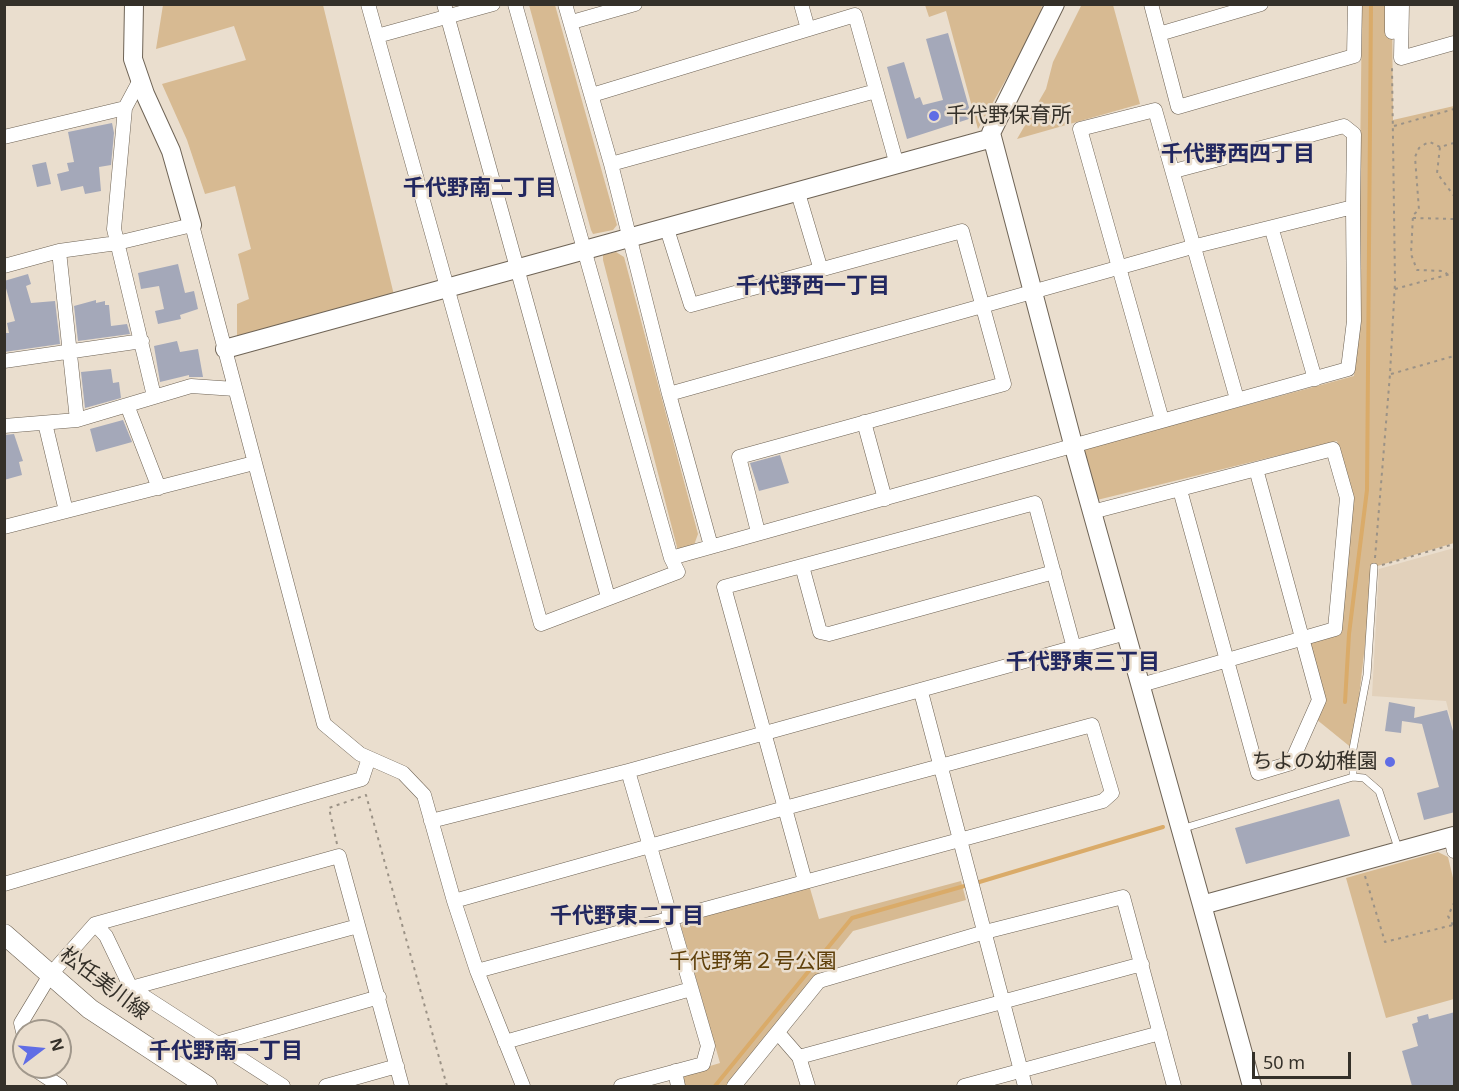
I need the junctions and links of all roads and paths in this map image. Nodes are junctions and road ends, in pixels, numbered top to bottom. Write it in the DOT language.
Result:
graph roads {
  1 [pos="134,4"];
  2 [pos="368,4"];
  3 [pos="493,4"];
  4 [pos="515,4"];
  5 [pos="565,4"];
  6 [pos="635,4"];
  7 [pos="801,4"];
  8 [pos="1055,4"];
  9 [pos="1150,4"];
  10 [pos="1261,4"];
  11 [pos="1355,4"];
  12 [pos="1392,4"];
  13 [pos="1402,4"];
  14 [pos="446,11"];
  15 [pos="572,22"];
  16 [pos="808,29"];
  17 [pos="1159,34"];
  18 [pos="377,36"];
  19 [pos="1455,43"];
  20 [pos="1392,61"];
  21 [pos="140,80"];
  22 [pos="876,91"];
  23 [pos="592,95"];
  24 [pos="125,108"];
  25 [pos="1455,109"];
  26 [pos="1394,126"];
  27 [pos="4,137"];
  28 [pos="992,138"];
  29 [pos="1455,143"];
  30 [pos="1440,147"];
  31 [pos="611,164"];
  32 [pos="897,165"];
  33 [pos="1174,171"];
  34 [pos="798,193"];
  35 [pos="1455,196"];
  36 [pos="1353,207"];
  37 [pos="1413,218"];
  38 [pos="1455,219"];
  39 [pos="192,225"];
  40 [pos="667,229"];
  41 [pos="1272,230"];
  42 [pos="628,239"];
  43 [pos="117,243"];
  44 [pos="1192,247"];
  45 [pos="586,250"];
  46 [pos="59,251"];
  47 [pos="4,266"];
  48 [pos="1119,267"];
  49 [pos="517,270"];
  50 [pos="821,270"];
  51 [pos="1455,273"];
  52 [pos="1448,275"];
  53 [pos="448,289"];
  54 [pos="1395,289"];
  55 [pos="1035,292"];
  56 [pos="983,307"];
  57 [pos="142,341"];
  58 [pos="225,349"];
  59 [pos="68,351"];
  60 [pos="1455,356"];
  61 [pos="4,361"];
  62 [pos="1390,374"];
  63 [pos="1315,379"];
  64 [pos="235,389"];
  65 [pos="669,394"];
  66 [pos="154,396"];
  67 [pos="1237,399"];
  68 [pos="127,405"];
  69 [pos="77,420"];
  70 [pos="1162,420"];
  71 [pos="864,422"];
  72 [pos="45,423"];
  73 [pos="4,426"];
  74 [pos="1073,444"];
  75 [pos="254,463"];
  76 [pos="1256,469"];
  77 [pos="159,488"];
  78 [pos="1180,490"];
  79 [pos="885,499"];
  80 [pos="66,511"];
  81 [pos="1092,512"];
  82 [pos="4,527"];
  83 [pos="758,532"];
  84 [pos="1455,544"];
  85 [pos="711,546"];
  86 [pos="671,558"];
  87 [pos="802,566"];
  88 [pos="1374,567"];
  89 [pos="1054,572"];
  90 [pos="608,597"];
  91 [pos="1126,633"];
  92 [pos="1301,638"];
  93 [pos="1074,648"];
  94 [pos="1228,660"];
  95 [pos="1141,685"];
  96 [pos="921,692"];
  97 [pos="765,733"];
  98 [pos="369,758"];
  99 [pos="942,765"];
  100 [pos="628,771"];
  101 [pos="1353,777"];
  102 [pos="785,808"];
  103 [pos="431,821"];
  104 [pos="1180,829"];
  105 [pos="962,840"];
  106 [pos="1453,841"];
  107 [pos="651,845"];
  108 [pos="1399,851"];
  109 [pos="339,856"];
  110 [pos="1361,861"];
  111 [pos="805,880"];
  112 [pos="4,884"];
  113 [pos="454,901"];
  114 [pos="1455,903"];
  115 [pos="1202,905"];
  116 [pos="672,918"];
  117 [pos="95,924"];
  118 [pos="358,926"];
  119 [pos="1454,926"];
  120 [pos="985,932"];
  121 [pos="8,943"];
  122 [pos="1142,964"];
  123 [pos="477,971"];
  124 [pos="50,975"];
  125 [pos="131,988"];
  126 [pos="692,988"];
  127 [pos="379,997"];
  128 [pos="1003,1003"];
  129 [pos="23,1019"];
  130 [pos="1160,1033"];
  131 [pos="779,1034"];
  132 [pos="505,1042"];
  133 [pos="216,1044"];
  134 [pos="799,1057"];
  135 [pos="397,1066"];
  136 [pos="675,1071"];
  137 [pos="1021,1071"];
  138 [pos="207,1086"];
  139 [pos="283,1086"];
  140 [pos="326,1086"];
  141 [pos="402,1086"];
  142 [pos="447,1086"];
  143 [pos="524,1086"];
  144 [pos="621,1086"];
  145 [pos="678,1086"];
  146 [pos="734,1086"];
  147 [pos="808,1086"];
  148 [pos="964,1086"];
  149 [pos="1025,1086"];
  150 [pos="1174,1086"];
  151 [pos="1252,1086"];
  1 -- 21 [label="street"];
  2 -- 18 [label="street"];
  3 -- 14 [label="street"];
  4 -- 45 [label="street"];
  5 -- 15 [label="street"];
  6 -- 15 [label="street"];
  7 -- 16 [label="street"];
  8 -- 28 [label="street"];
  9 -- 17 [label="street"];
  10 -- 17 [label="street"];
  11 -- 17 [label="street"];
  12 -- 20 [label="street"];
  13 -- 19 [label="street"];
  14 -- 18 [label="street"];
  14 -- 49 [label="street"];
  15 -- 23 [label="street"];
  16 -- 22 [label="street"];
  16 -- 23 [label="street"];
  18 -- 53 [label="street"];
  20 -- 26 [label="path"];
  21 -- 24 [label="street"];
  21 -- 39 [label="street"];
  22 -- 31 [label="street"];
  22 -- 32 [label="street"];
  23 -- 31 [label="street"];
  24 -- 27 [label="street"];
  24 -- 43 [label="street"];
  25 -- 26 [label="path"];
  26 -- 54 [label="path"];
  28 -- 32 [label="street"];
  28 -- 55 [label="street"];
  29 -- 30 [label="path"];
  30 -- 35 [label="path"];
  30 -- 37 [label="path"];
  31 -- 42 [label="street"];
  32 -- 34 [label="street"];
  33 -- 36 [label="street"];
  33 -- 44 [label="street"];
  33 -- 48 [label="street"];
  34 -- 40 [label="street"];
  34 -- 50 [label="street"];
  36 -- 41 [label="street"];
  36 -- 63 [label="street"];
  37 -- 38 [label="path"];
  37 -- 52 [label="path"];
  39 -- 43 [label="street"];
  39 -- 58 [label="street"];
  40 -- 42 [label="street"];
  40 -- 50 [label="street"];
  41 -- 44 [label="street"];
  41 -- 63 [label="street"];
  42 -- 45 [label="street"];
  42 -- 65 [label="street"];
  43 -- 46 [label="street"];
  43 -- 57 [label="street"];
  44 -- 48 [label="street"];
  44 -- 67 [label="street"];
  45 -- 49 [label="street"];
  45 -- 86 [label="street"];
  46 -- 47 [label="street"];
  46 -- 59 [label="street"];
  48 -- 55 [label="street"];
  48 -- 70 [label="street"];
  49 -- 53 [label="street"];
  49 -- 90 [label="street"];
  50 -- 56 [label="street"];
  51 -- 52 [label="path"];
  52 -- 54 [label="path"];
  53 -- 58 [label="street"];
  53 -- 90 [label="street"];
  54 -- 62 [label="path"];
  55 -- 56 [label="street"];
  55 -- 74 [label="street"];
  56 -- 65 [label="street"];
  56 -- 71 [label="street"];
  57 -- 59 [label="street"];
  57 -- 66 [label="street"];
  58 -- 64 [label="street"];
  59 -- 61 [label="street"];
  59 -- 69 [label="street"];
  60 -- 62 [label="path"];
  62 -- 88 [label="path"];
  63 -- 67 [label="street"];
  64 -- 66 [label="street"];
  64 -- 75 [label="street"];
  65 -- 85 [label="street"];
  66 -- 68 [label="street"];
  67 -- 70 [label="street"];
  68 -- 69 [label="street"];
  68 -- 77 [label="street"];
  69 -- 72 [label="street"];
  70 -- 74 [label="street"];
  71 -- 79 [label="street"];
  71 -- 83 [label="street"];
  72 -- 73 [label="street"];
  72 -- 80 [label="street"];
  74 -- 79 [label="street"];
  74 -- 81 [label="street"];
  75 -- 77 [label="street"];
  75 -- 98 [label="street"];
  76 -- 78 [label="street"];
  76 -- 92 [label="street"];
  76 -- 92 [label="street"];
  77 -- 80 [label="street"];
  78 -- 81 [label="street"];
  78 -- 94 [label="street"];
  79 -- 83 [label="street"];
  80 -- 82 [label="street"];
  81 -- 91 [label="street"];
  83 -- 85 [label="street"];
  84 -- 88 [label="path"];
  85 -- 86 [label="street"];
  86 -- 90 [label="street"];
  87 -- 89 [label="street"];
  87 -- 89 [label="street"];
  87 -- 97 [label="street"];
  88 -- 101 [label="lane"];
  89 -- 93 [label="street"];
  91 -- 93 [label="street"];
  91 -- 95 [label="street"];
  92 -- 94 [label="street"];
  92 -- 94 [label="street"];
  93 -- 96 [label="street"];
  94 -- 95 [label="street"];
  95 -- 104 [label="street"];
  96 -- 97 [label="street"];
  96 -- 99 [label="street"];
  97 -- 100 [label="street"];
  97 -- 102 [label="street"];
  98 -- 103 [label="street"];
  98 -- 112 [label="street"];
  99 -- 102 [label="street"];
  99 -- 105 [label="street"];
  99 -- 105 [label="street"];
  100 -- 103 [label="street"];
  100 -- 107 [label="street"];
  101 -- 104 [label="lane"];
  101 -- 108 [label="lane"];
  102 -- 107 [label="street"];
  102 -- 111 [label="street"];
  103 -- 113 [label="street"];
  104 -- 115 [label="street"];
  105 -- 111 [label="street"];
  105 -- 120 [label="street"];
  106 -- 108 [label="street"];
  107 -- 113 [label="street"];
  107 -- 116 [label="street"];
  108 -- 110 [label="street"];
  109 -- 117 [label="street"];
  109 -- 118 [label="street"];
  109 -- 142 [label="path"];
  110 -- 115 [label="street"];
  110 -- 119 [label="path"];
  111 -- 116 [label="street"];
  113 -- 123 [label="street"];
  114 -- 119 [label="path"];
  115 -- 151 [label="street"];
  116 -- 123 [label="street"];
  116 -- 126 [label="street"];
  117 -- 124 [label="street"];
  117 -- 125 [label="street"];
  118 -- 125 [label="street"];
  118 -- 127 [label="street"];
  120 -- 122 [label="street"];
  120 -- 128 [label="street"];
  120 -- 131 [label="street"];
  121 -- 124 [label="main road, 松任美川線"];
  122 -- 128 [label="street"];
  122 -- 130 [label="street"];
  123 -- 132 [label="street"];
  124 -- 129 [label="street"];
  124 -- 138 [label="main road, 松任美川線"];
  125 -- 133 [label="street"];
  126 -- 132 [label="street"];
  126 -- 136 [label="street"];
  127 -- 133 [label="street"];
  127 -- 135 [label="street"];
  128 -- 134 [label="street"];
  128 -- 137 [label="street"];
  130 -- 137 [label="street"];
  130 -- 150 [label="street"];
  131 -- 134 [label="street"];
  131 -- 146 [label="street"];
  132 -- 143 [label="street"];
  133 -- 139 [label="street"];
  134 -- 147 [label="street"];
  135 -- 140 [label="street"];
  135 -- 141 [label="street"];
  136 -- 144 [label="street"];
  136 -- 145 [label="street"];
  137 -- 148 [label="street"];
  137 -- 149 [label="street"];
}
